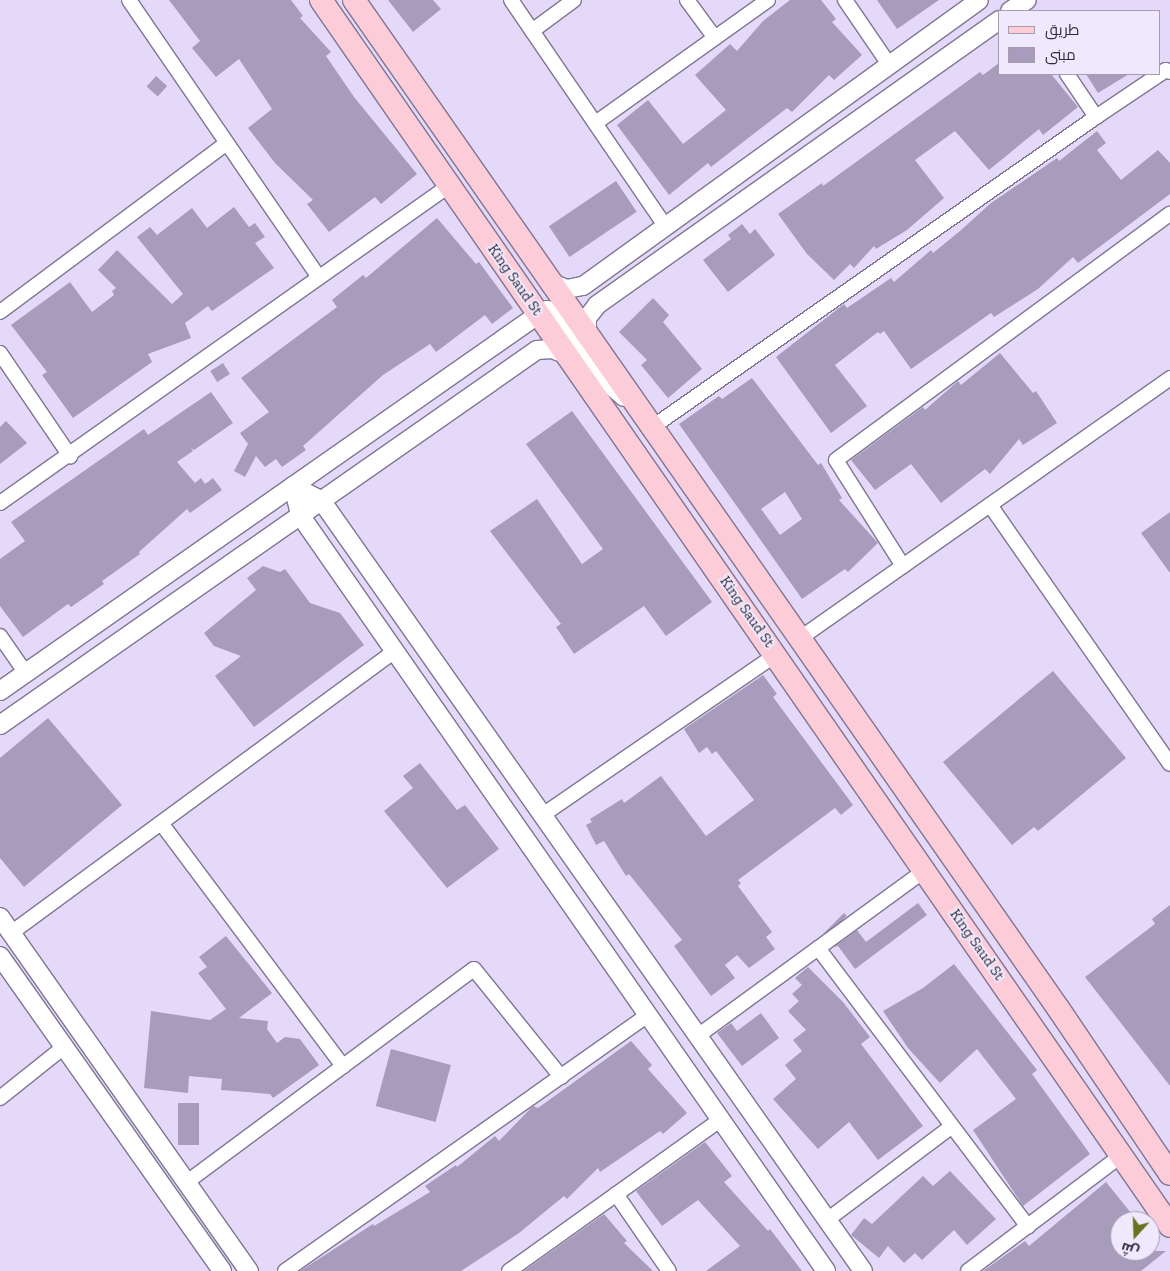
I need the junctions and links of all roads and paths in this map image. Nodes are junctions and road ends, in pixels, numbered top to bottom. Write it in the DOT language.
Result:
graph roads {
  1 [pos="129,0"];
  2 [pos="321,0"];
  3 [pos="335,0"];
  4 [pos="352,0"];
  5 [pos="511,0"];
  6 [pos="574,0"];
  7 [pos="687,0"];
  8 [pos="768,0"];
  9 [pos="845,0"];
  10 [pos="979,0"];
  11 [pos="998,21"];
  12 [pos="532,31"];
  13 [pos="714,38"];
  14 [pos="888,63"];
  15 [pos="1068,75"];
  16 [pos="1159,75"];
  17 [pos="1096,118"];
  18 [pos="597,122"];
  19 [pos="225,144"];
  20 [pos="450,185"];
  21 [pos="1170,214"];
  22 [pos="666,227"];
  23 [pos="617,263"];
  24 [pos="318,276"];
  25 [pos="552,283"];
  26 [pos="629,283"];
  27 [pos="0,312"];
  28 [pos="539,314"];
  29 [pos="587,335"];
  30 [pos="0,353"];
  31 [pos="569,356"];
  32 [pos="1169,380"];
  33 [pos="636,407"];
  34 [pos="651,428"];
  35 [pos="70,456"];
  36 [pos="293,486"];
  37 [pos="321,500"];
  38 [pos="0,503"];
  39 [pos="990,505"];
  40 [pos="300,515"];
  41 [pos="903,566"];
  42 [pos="0,636"];
  43 [pos="798,639"];
  44 [pos="395,651"];
  45 [pos="777,654"];
  46 [pos="25,672"];
  47 [pos="0,691"];
  48 [pos="0,725"];
  49 [pos="1170,764"];
  50 [pos="544,814"];
  51 [pos="161,823"];
  52 [pos="925,870"];
  53 [pos="952,908"];
  54 [pos="0,917"];
  55 [pos="11,933"];
  56 [pos="818,948"];
  57 [pos="0,956"];
  58 [pos="1058,1008"];
  59 [pos="648,1015"];
  60 [pos="699,1034"];
  61 [pos="64,1047"];
  62 [pos="343,1066"];
  63 [pos="561,1077"];
  64 [pos="0,1098"];
  65 [pos="720,1120"];
  66 [pos="952,1126"];
  67 [pos="1122,1155"];
  68 [pos="1170,1174"];
  69 [pos="186,1182"];
  70 [pos="616,1194"];
  71 [pos="827,1220"];
  72 [pos="1170,1226"];
  73 [pos="1028,1228"];
  74 [pos="222,1271"];
  75 [pos="249,1271"];
  76 [pos="285,1271"];
  77 [pos="509,1271"];
  78 [pos="669,1271"];
  79 [pos="826,1271"];
  80 [pos="863,1271"];
  81 [pos="968,1271"];
  1 -- 19 [label="street"];
  2 -- 20 [label="main road, King Saud St"];
  3 -- 4 [label="main road"];
  4 -- 25 [label="main road, King Saud St"];
  5 -- 12 [label="street"];
  6 -- 12 [label="street"];
  7 -- 13 [label="street"];
  8 -- 13 [label="street"];
  9 -- 14 [label="street"];
  10 -- 14 [label="street"];
  11 -- 26 [label="street"];
  12 -- 18 [label="street"];
  13 -- 18 [label="street"];
  14 -- 22 [label="street"];
  15 -- 17 [label="street"];
  16 -- 17 [label="street"];
  17 -- 34 [label="street"];
  18 -- 22 [label="street"];
  19 -- 24 [label="street"];
  19 -- 27 [label="street"];
  20 -- 24 [label="street"];
  20 -- 28 [label="main road, King Saud St"];
  21 -- 41 [label="street"];
  22 -- 23 [label="street"];
  23 -- 25 [label="street"];
  23 -- 26 [label="street"];
  24 -- 35 [label="street"];
  25 -- 29 [label="main road, King Saud St"];
  26 -- 29 [label="street"];
  28 -- 31 [label="main road, King Saud St"];
  28 -- 33 [label="street"];
  28 -- 36 [label="street"];
  29 -- 33 [label="main road, King Saud St"];
  30 -- 35 [label="street"];
  31 -- 37 [label="street"];
  31 -- 45 [label="main road, King Saud St"];
  32 -- 39 [label="street"];
  33 -- 34 [label="main road, King Saud St"];
  34 -- 43 [label="main road, King Saud St"];
  35 -- 38 [label="street"];
  36 -- 37 [label="street"];
  36 -- 40 [label="street"];
  36 -- 46 [label="street"];
  37 -- 40 [label="street"];
  37 -- 50 [label="street"];
  39 -- 41 [label="street"];
  39 -- 49 [label="street"];
  40 -- 44 [label="street"];
  40 -- 48 [label="street"];
  41 -- 43 [label="street"];
  42 -- 46 [label="street"];
  43 -- 58 [label="main road, King Saud St"];
  44 -- 51 [label="street"];
  44 -- 59 [label="street"];
  45 -- 50 [label="street"];
  45 -- 52 [label="main road, King Saud St"];
  46 -- 47 [label="street"];
  50 -- 60 [label="street"];
  51 -- 55 [label="street"];
  51 -- 62 [label="street"];
  52 -- 53 [label="main road, King Saud St"];
  52 -- 56 [label="street"];
  53 -- 58 [label="main road"];
  53 -- 67 [label="main road, King Saud St"];
  54 -- 55 [label="street"];
  55 -- 69 [label="street"];
  56 -- 60 [label="street"];
  56 -- 66 [label="street"];
  57 -- 61 [label="street"];
  58 -- 68 [label="main road, King Saud St"];
  59 -- 63 [label="street"];
  59 -- 65 [label="street"];
  60 -- 71 [label="street"];
  61 -- 64 [label="street"];
  61 -- 74 [label="street"];
  62 -- 63 [label="street"];
  62 -- 69 [label="street"];
  63 -- 76 [label="street"];
  65 -- 70 [label="street"];
  65 -- 79 [label="street"];
  66 -- 71 [label="street"];
  66 -- 73 [label="street"];
  67 -- 72 [label="main road, King Saud St"];
  67 -- 73 [label="street"];
  69 -- 75 [label="street"];
  70 -- 77 [label="street"];
  70 -- 78 [label="street"];
  71 -- 80 [label="street"];
  73 -- 81 [label="street"];
}
